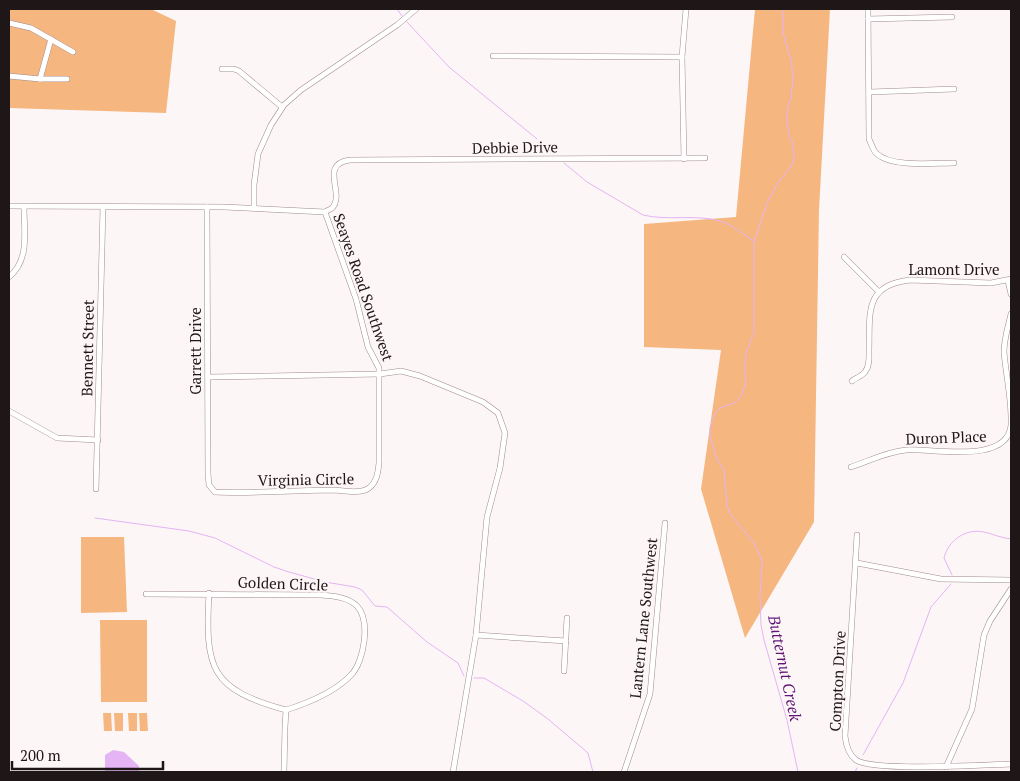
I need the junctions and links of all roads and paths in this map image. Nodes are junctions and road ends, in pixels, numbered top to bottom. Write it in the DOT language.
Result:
graph roads {
  1 [pos="416,9"];
  2 [pos="686,9"];
  3 [pos="868,9"];
  4 [pos="952,17"];
  5 [pos="868,19"];
  6 [pos="9,23"];
  7 [pos="51,40"];
  8 [pos="73,52"];
  9 [pos="493,56"];
  10 [pos="682,57"];
  11 [pos="222,70"];
  12 [pos="9,76"];
  13 [pos="40,79"];
  14 [pos="67,79"];
  15 [pos="954,89"];
  16 [pos="870,92"];
  17 [pos="282,107"];
  18 [pos="705,158"];
  19 [pos="684,159"];
  20 [pos="954,163"];
  21 [pos="9,206"];
  22 [pos="24,206"];
  23 [pos="103,207"];
  24 [pos="207,207"];
  25 [pos="254,208"];
  26 [pos="325,212"];
  27 [pos="844,257"];
  28 [pos="9,277"];
  29 [pos="1009,280"];
  30 [pos="878,292"];
  31 [pos="1011,294"];
  32 [pos="1011,314"];
  33 [pos="380,374"];
  34 [pos="208,377"];
  35 [pos="852,381"];
  36 [pos="9,411"];
  37 [pos="98,440"];
  38 [pos="851,467"];
  39 [pos="96,490"];
  40 [pos="215,492"];
  41 [pos="665,523"];
  42 [pos="857,535"];
  43 [pos="856,563"];
  44 [pos="1011,580"];
  45 [pos="1011,590"];
  46 [pos="146,594"];
  47 [pos="209,594"];
  48 [pos="567,618"];
  49 [pos="476,635"];
  50 [pos="566,641"];
  51 [pos="564,671"];
  52 [pos="286,710"];
  53 [pos="1011,764"];
  54 [pos="946,767"];
  55 [pos="284,772"];
  56 [pos="453,772"];
  57 [pos="624,772"];
  1 -- 17 [label="street"];
  2 -- 10 [label="street"];
  3 -- 5 [label="street"];
  4 -- 5 [label="street"];
  5 -- 16 [label="street"];
  6 -- 7 [label="street"];
  7 -- 8 [label="street"];
  7 -- 13 [label="street"];
  9 -- 10 [label="street"];
  10 -- 19 [label="street"];
  11 -- 17 [label="street"];
  12 -- 13 [label="street"];
  13 -- 14 [label="street"];
  15 -- 16 [label="street"];
  16 -- 20 [label="street"];
  17 -- 25 [label="street"];
  18 -- 19 [label="street, Debbie Drive"];
  19 -- 26 [label="street, Debbie Drive"];
  21 -- 22 [label="street, Seayes Road Southwest"];
  22 -- 23 [label="street, Seayes Road Southwest"];
  22 -- 28 [label="street"];
  23 -- 24 [label="street, Seayes Road Southwest"];
  23 -- 37 [label="street, Bennett Street"];
  24 -- 25 [label="street, Seayes Road Southwest"];
  24 -- 34 [label="street, Garrett Drive"];
  25 -- 26 [label="street, Seayes Road Southwest"];
  26 -- 33 [label="street, Seayes Road Southwest"];
  27 -- 30 [label="street"];
  29 -- 30 [label="street, Lamont Drive"];
  29 -- 31 [label="street"];
  30 -- 35 [label="street"];
  32 -- 38 [label="street, Duron Place"];
  33 -- 34 [label="street"];
  33 -- 40 [label="street, Virginia Circle"];
  33 -- 49 [label="street, Seayes Road Southwest"];
  34 -- 40 [label="street, Garrett Drive"];
  36 -- 37 [label="street"];
  37 -- 39 [label="street, Bennett Street"];
  41 -- 57 [label="street, Lantern Lane Southwest"];
  42 -- 43 [label="street, Compton Drive"];
  43 -- 44 [label="street"];
  43 -- 54 [label="street, Compton Drive"];
  45 -- 54 [label="street"];
  46 -- 47 [label="street, Golden Circle"];
  47 -- 52 [label="street"];
  47 -- 52 [label="street, Golden Circle"];
  48 -- 50 [label="street"];
  49 -- 50 [label="street"];
  49 -- 56 [label="street, Seayes Road Southwest"];
  50 -- 51 [label="street"];
  52 -- 55 [label="street"];
  53 -- 54 [label="street, Compton Drive"];
}
